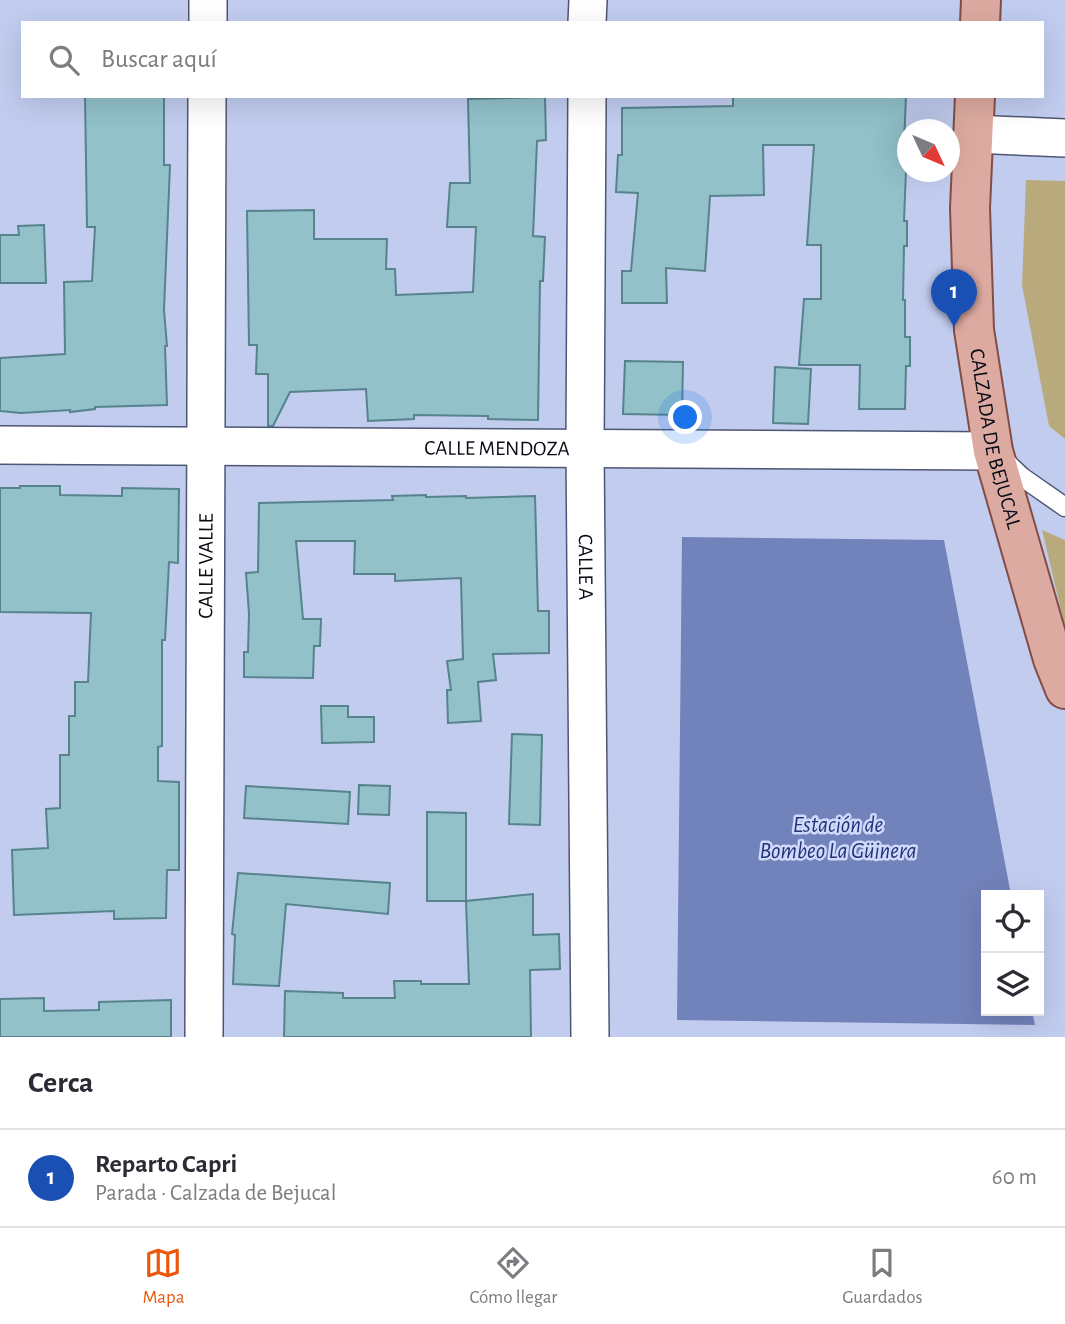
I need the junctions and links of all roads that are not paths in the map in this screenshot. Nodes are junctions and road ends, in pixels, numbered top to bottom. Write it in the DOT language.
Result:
graph roads {
  1 [pos="208,0"];
  2 [pos="588,0"];
  3 [pos="981,0"];
  4 [pos="208,21"];
  5 [pos="587,21"];
  6 [pos="980,21"];
  7 [pos="208,98"];
  8 [pos="587,98"];
  9 [pos="975,98"];
  10 [pos="973,134"];
  11 [pos="1065,138"];
  12 [pos="0,445"];
  13 [pos="206,447"];
  14 [pos="585,448"];
  15 [pos="993,451"];
  16 [pos="1065,507"];
  17 [pos="1065,689"];
  18 [pos="204,1037"];
  19 [pos="590,1037"];
  1 -- 4 [label="street"];
  2 -- 5 [label="street"];
  3 -- 6 [label="main road"];
  7 -- 13 [label="street, CALLE VALLE"];
  8 -- 14 [label="street, CALLE A"];
  9 -- 10 [label="main road, CALZADA DE BEJUCAL"];
  10 -- 11 [label="street"];
  10 -- 15 [label="main road, CALZADA DE BEJUCAL"];
  12 -- 13 [label="street, CALLE MENDOZA"];
  13 -- 14 [label="street, CALLE MENDOZA"];
  13 -- 18 [label="street, CALLE VALLE"];
  14 -- 15 [label="street, CALLE MENDOZA"];
  14 -- 19 [label="street, CALLE A"];
  15 -- 16 [label="lane"];
  15 -- 17 [label="main road, CALZADA DE BEJUCAL"];
}
